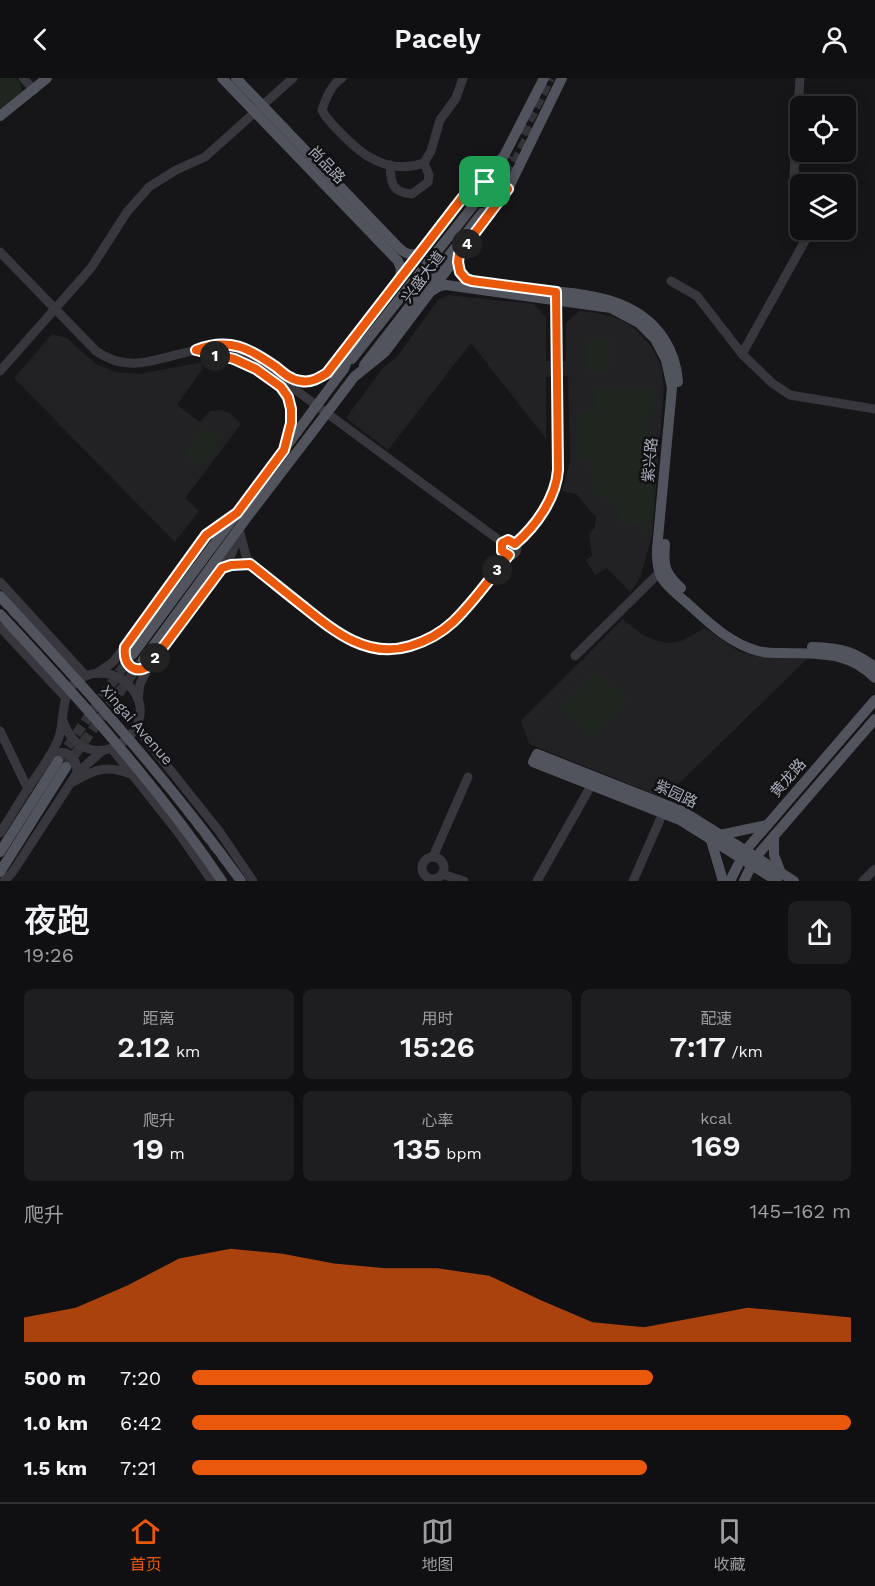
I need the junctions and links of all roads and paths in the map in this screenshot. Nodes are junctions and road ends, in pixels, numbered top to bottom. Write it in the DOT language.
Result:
graph roads {
  1 [pos="23,78"];
  2 [pos="47,78"];
  3 [pos="222,78"];
  4 [pos="236,78"];
  5 [pos="292,78"];
  6 [pos="463,78"];
  7 [pos="544,78"];
  8 [pos="562,78"];
  9 [pos="800,78"];
  10 [pos="338,79"];
  11 [pos="34,90"];
  12 [pos="259,109"];
  13 [pos="0,116"];
  14 [pos="424,163"];
  15 [pos="390,165"];
  16 [pos="496,166"];
  17 [pos="794,174"];
  18 [pos="508,189"];
  19 [pos="463,197"];
  20 [pos="473,206"];
  21 [pos="486,214"];
  22 [pos="805,240"];
  23 [pos="0,252"];
  24 [pos="421,253"];
  25 [pos="459,254"];
  26 [pos="400,278"];
  27 [pos="672,281"];
  28 [pos="430,292"];
  29 [pos="556,295"];
  30 [pos="54,308"];
  31 [pos="359,331"];
  32 [pos="196,350"];
  33 [pos="742,354"];
  34 [pos="344,369"];
  35 [pos="0,371"];
  36 [pos="354,377"];
  37 [pos="875,409"];
  38 [pos="284,450"];
  39 [pos="241,517"];
  40 [pos="240,533"];
  41 [pos="502,543"];
  42 [pos="515,544"];
  43 [pos="509,555"];
  44 [pos="250,564"];
  45 [pos="222,568"];
  46 [pos="661,571"];
  47 [pos="0,582"];
  48 [pos="0,596"];
  49 [pos="0,614"];
  50 [pos="0,627"];
  51 [pos="59,646"];
  52 [pos="575,656"];
  53 [pos="137,657"];
  54 [pos="875,667"];
  55 [pos="37,668"];
  56 [pos="97,673"];
  57 [pos="86,676"];
  58 [pos="875,678"];
  59 [pos="65,698"];
  60 [pos="138,699"];
  61 [pos="875,700"];
  62 [pos="62,718"];
  63 [pos="875,719"];
  64 [pos="136,727"];
  65 [pos="0,731"];
  66 [pos="112,749"];
  67 [pos="102,751"];
  68 [pos="161,756"];
  69 [pos="58,761"];
  70 [pos="77,773"];
  71 [pos="135,776"];
  72 [pos="468,777"];
  73 [pos="70,784"];
  74 [pos="592,784"];
  75 [pos="28,789"];
  76 [pos="663,813"];
  77 [pos="767,825"];
  78 [pos="0,833"];
  79 [pos="774,835"];
  80 [pos="715,837"];
  81 [pos="0,852"];
  82 [pos="742,855"];
  83 [pos="433,857"];
  84 [pos="753,862"];
  85 [pos="422,867"];
  86 [pos="875,869"];
  87 [pos="0,872"];
  88 [pos="442,874"];
  89 [pos="778,878"];
  90 [pos="431,880"];
  91 [pos="4,881"];
  92 [pos="212,881"];
  93 [pos="222,881"];
  94 [pos="241,881"];
  95 [pos="253,881"];
  96 [pos="419,881"];
  97 [pos="464,881"];
  98 [pos="537,881"];
  99 [pos="633,881"];
  100 [pos="723,881"];
  101 [pos="730,881"];
  102 [pos="744,881"];
  103 [pos="768,881"];
  104 [pos="794,881"];
  105 [pos="863,881"];
  1 -- 11 [label="street"];
  2 -- 11 [label="main road"];
  3 -- 12 [label="main road, 尚品路"];
  4 -- 12 [label="main road, 尚品路"];
  5 -- 12 [label="street"];
  6 -- 14 [label="street"];
  7 -- 16 [label="main road, 兴盛大道"];
  8 -- 18 [label="main road, 兴盛大道"];
  9 -- 17 [label="street"];
  10 -- 15 [label="street"];
  11 -- 13 [label="main road"];
  12 -- 24 [label="main road, 尚品路"];
  12 -- 26 [label="main road, 尚品路"];
  12 -- 30 [label="street"];
  14 -- 15 [label="street"];
  14 -- 15 [label="street"];
  16 -- 18 [label="main road"];
  16 -- 19 [label="main road, 兴盛大道"];
  18 -- 21 [label="main road, 兴盛大道"];
  19 -- 21 [label="main road"];
  19 -- 24 [label="main road, 兴盛大道"];
  20 -- 34 [label="main road"];
  21 -- 25 [label="main road, 兴盛大道"];
  21 -- 36 [label="main road"];
  22 -- 33 [label="street"];
  23 -- 30 [label="street"];
  24 -- 26 [label="main road, 兴盛大道"];
  25 -- 28 [label="main road, 兴盛大道"];
  25 -- 29 [label="main road, 紫兴路"];
  26 -- 31 [label="main road, 兴盛大道"];
  27 -- 33 [label="street"];
  28 -- 29 [label="main road, 紫兴路"];
  28 -- 36 [label="main road, 兴盛大道"];
  29 -- 42 [label="street"];
  29 -- 46 [label="main road, 紫兴路"];
  30 -- 32 [label="street"];
  30 -- 35 [label="street"];
  31 -- 32 [label="street"];
  31 -- 34 [label="main road, 兴盛大道"];
  32 -- 38 [label="street"];
  32 -- 41 [label="street"];
  33 -- 37 [label="street"];
  34 -- 38 [label="main road, 兴盛大道, bridge"];
  36 -- 39 [label="main road, 兴盛大道, bridge"];
  38 -- 39 [label="main road"];
  39 -- 40 [label="street"];
  39 -- 53 [label="main road"];
  39 -- 53 [label="street"];
  40 -- 44 [label="street"];
  40 -- 45 [label="street"];
  41 -- 42 [label="street"];
  41 -- 43 [label="street"];
  42 -- 43 [label="street"];
  43 -- 44 [label="street"];
  44 -- 45 [label="street"];
  45 -- 53 [label="street"];
  46 -- 52 [label="street"];
  46 -- 54 [label="main road"];
  46 -- 58 [label="main road"];
  47 -- 51 [label="street, Xingai Avenue"];
  48 -- 94 [label="main road, Xingai Avenue, bridge"];
  49 -- 93 [label="main road, Xingai Avenue, bridge"];
  50 -- 55 [label="street"];
  51 -- 55 [label="street"];
  51 -- 57 [label="street, Xingai Avenue"];
  53 -- 56 [label="street"];
  53 -- 60 [label="street"];
  55 -- 59 [label="street"];
  56 -- 57 [label="street"];
  56 -- 60 [label="street"];
  57 -- 59 [label="street"];
  59 -- 62 [label="street"];
  60 -- 64 [label="street"];
  61 -- 77 [label="main road, 黄龙路"];
  62 -- 67 [label="street"];
  62 -- 69 [label="street"];
  63 -- 79 [label="main road, 黄龙路"];
  64 -- 66 [label="street"];
  64 -- 68 [label="street, Xingai Avenue"];
  65 -- 75 [label="street"];
  66 -- 67 [label="street"];
  66 -- 71 [label="street"];
  67 -- 70 [label="street"];
  68 -- 71 [label="street"];
  68 -- 95 [label="street, Xingai Avenue"];
  69 -- 70 [label="street"];
  69 -- 75 [label="street"];
  69 -- 81 [label="main road"];
  69 -- 87 [label="main road"];
  70 -- 73 [label="street"];
  71 -- 73 [label="street"];
  71 -- 92 [label="street"];
  72 -- 83 [label="street"];
  73 -- 91 [label="street"];
  74 -- 76 [label="main road, 紫园路"];
  74 -- 80 [label="main road, 紫园路"];
  74 -- 98 [label="street"];
  75 -- 78 [label="street"];
  76 -- 80 [label="main road, 紫园路"];
  76 -- 99 [label="street"];
  77 -- 80 [label="main road"];
  77 -- 82 [label="main road, 黄龙路"];
  79 -- 84 [label="main road, 黄龙路"];
  79 -- 89 [label="main road"];
  80 -- 82 [label="main road, 紫园路"];
  80 -- 100 [label="main road"];
  82 -- 84 [label="main road, 紫园路"];
  82 -- 101 [label="main road, 黄龙路"];
  83 -- 85 [label="street"];
  83 -- 88 [label="street"];
  84 -- 89 [label="main road, 紫园路"];
  84 -- 102 [label="main road, 黄龙路"];
  85 -- 90 [label="street"];
  85 -- 96 [label="street"];
  86 -- 105 [label="street"];
  88 -- 90 [label="street"];
  88 -- 97 [label="street"];
  89 -- 103 [label="main road"];
  89 -- 104 [label="main road, 紫园路"];
}
